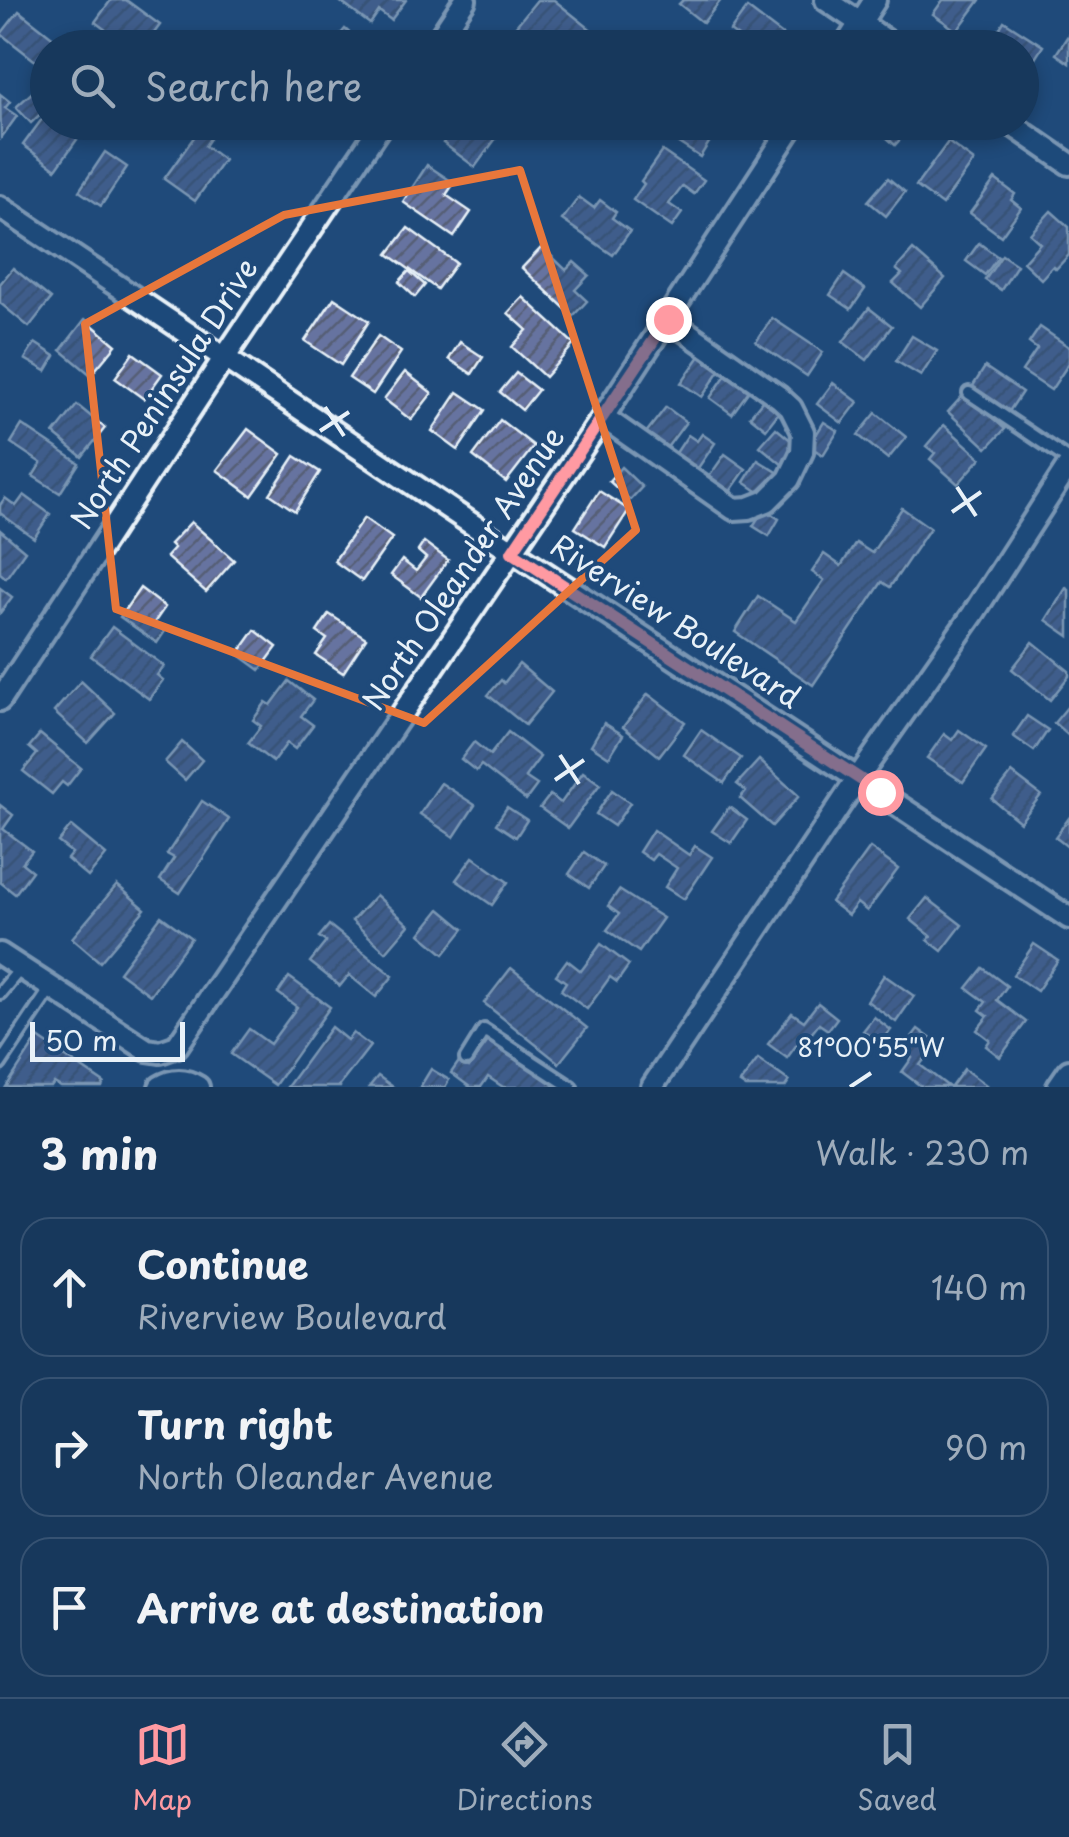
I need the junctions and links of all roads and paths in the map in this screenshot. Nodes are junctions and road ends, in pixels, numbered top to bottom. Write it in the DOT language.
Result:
graph roads {
  1 [pos="465,0"];
  2 [pos="826,0"];
  3 [pos="875,0"];
  4 [pos="860,22"];
  5 [pos="445,30"];
  6 [pos="855,30"];
  7 [pos="871,30"];
  8 [pos="370,140"];
  9 [pos="783,140"];
  10 [pos="1034,140"];
  11 [pos="1069,164"];
  12 [pos="0,207"];
  13 [pos="668,319"];
  14 [pos="225,358"];
  15 [pos="969,394"];
  16 [pos="603,418"];
  17 [pos="1069,463"];
  18 [pos="512,552"];
  19 [pos="0,700"];
  20 [pos="858,778"];
  21 [pos="1069,918"];
  22 [pos="0,954"];
  23 [pos="21,968"];
  24 [pos="52,988"];
  25 [pos="0,993"];
  26 [pos="466,1059"];
  27 [pos="0,1064"];
  28 [pos="1069,1071"];
  29 [pos="160,1087"];
  30 [pos="198,1087"];
  31 [pos="572,1087"];
  32 [pos="652,1087"];
  33 [pos="1058,1087"];
  1 -- 5 [label="street"];
  2 -- 4 [label="street"];
  3 -- 4 [label="street"];
  4 -- 6 [label="street"];
  4 -- 7 [label="street"];
  8 -- 14 [label="street, North Peninsula Drive"];
  9 -- 13 [label="street, North Oleander Avenue"];
  10 -- 11 [label="street"];
  12 -- 14 [label="street, Riverview Boulevard"];
  13 -- 16 [label="street, North Oleander Avenue"];
  13 -- 16 [label="street"];
  14 -- 18 [label="street, Riverview Boulevard"];
  14 -- 19 [label="street, North Peninsula Drive"];
  15 -- 17 [label="lane"];
  16 -- 18 [label="street, North Oleander Avenue"];
  17 -- 20 [label="street"];
  18 -- 20 [label="street, Riverview Boulevard"];
  18 -- 24 [label="street, North Oleander Avenue"];
  20 -- 21 [label="street, Riverview Boulevard"];
  20 -- 32 [label="street"];
  22 -- 23 [label="street"];
  23 -- 24 [label="street"];
  23 -- 25 [label="lane"];
  24 -- 27 [label="lane"];
  26 -- 31 [label="lane"];
  28 -- 33 [label="street"];
  29 -- 30 [label="street"];
}
